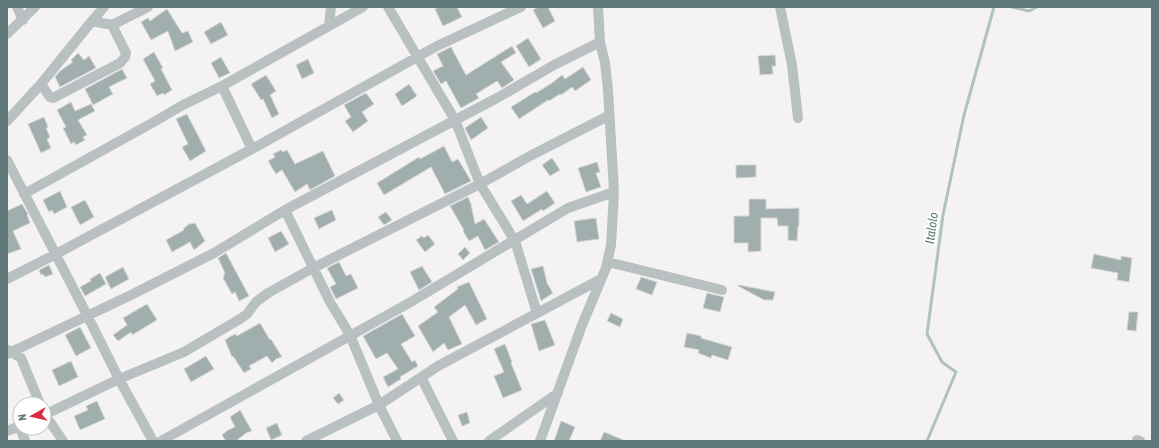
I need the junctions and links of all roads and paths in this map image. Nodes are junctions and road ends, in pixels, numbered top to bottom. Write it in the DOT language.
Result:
graph roads {
  1 [pos="17,7"];
  2 [pos="35,7"];
  3 [pos="104,7"];
  4 [pos="148,7"];
  5 [pos="331,7"];
  6 [pos="363,7"];
  7 [pos="388,7"];
  8 [pos="521,7"];
  9 [pos="598,7"];
  10 [pos="780,7"];
  11 [pos="22,20"];
  12 [pos="92,21"];
  13 [pos="112,25"];
  14 [pos="329,26"];
  15 [pos="7,34"];
  16 [pos="600,42"];
  17 [pos="418,57"];
  18 [pos="41,84"];
  19 [pos="222,86"];
  20 [pos="608,116"];
  21 [pos="798,118"];
  22 [pos="454,120"];
  23 [pos="7,121"];
  24 [pos="252,149"];
  25 [pos="7,160"];
  26 [pos="480,184"];
  27 [pos="614,192"];
  28 [pos="24,194"];
  29 [pos="285,210"];
  30 [pos="515,241"];
  31 [pos="56,254"];
  32 [pos="608,262"];
  33 [pos="313,268"];
  34 [pos="7,278"];
  35 [pos="601,279"];
  36 [pos="722,290"];
  37 [pos="537,313"];
  38 [pos="87,315"];
  39 [pos="350,335"];
  40 [pos="8,352"];
  41 [pos="421,376"];
  42 [pos="119,379"];
  43 [pos="558,393"];
  44 [pos="37,396"];
  45 [pos="379,405"];
  46 [pos="52,410"];
  47 [pos="52,425"];
  48 [pos="151,438"];
  49 [pos="63,441"];
  50 [pos="140,441"];
  51 [pos="161,441"];
  52 [pos="306,441"];
  53 [pos="397,441"];
  54 [pos="453,441"];
  55 [pos="490,441"];
  56 [pos="540,441"];
  1 -- 11 [label="street"];
  2 -- 11 [label="street"];
  3 -- 12 [label="street"];
  4 -- 13 [label="street"];
  5 -- 14 [label="street"];
  6 -- 14 [label="street"];
  7 -- 17 [label="street"];
  8 -- 17 [label="street"];
  9 -- 16 [label="street"];
  10 -- 21 [label="street"];
  11 -- 15 [label="street"];
  12 -- 13 [label="street"];
  12 -- 18 [label="street"];
  13 -- 18 [label="street"];
  14 -- 19 [label="street"];
  16 -- 20 [label="street"];
  16 -- 22 [label="street"];
  17 -- 22 [label="street"];
  17 -- 24 [label="street"];
  18 -- 23 [label="street"];
  19 -- 24 [label="street"];
  19 -- 28 [label="street"];
  20 -- 26 [label="street"];
  20 -- 27 [label="street"];
  22 -- 26 [label="street"];
  22 -- 29 [label="street"];
  24 -- 31 [label="street"];
  25 -- 28 [label="street"];
  26 -- 30 [label="street"];
  26 -- 33 [label="street"];
  27 -- 30 [label="street"];
  27 -- 32 [label="street"];
  28 -- 31 [label="street"];
  29 -- 33 [label="street"];
  29 -- 38 [label="street"];
  30 -- 37 [label="street"];
  30 -- 39 [label="street"];
  31 -- 34 [label="street"];
  31 -- 38 [label="street"];
  32 -- 35 [label="street"];
  32 -- 36 [label="street"];
  33 -- 39 [label="street"];
  33 -- 42 [label="street"];
  35 -- 37 [label="street"];
  35 -- 43 [label="street"];
  37 -- 41 [label="street"];
  38 -- 40 [label="street"];
  38 -- 42 [label="street"];
  39 -- 45 [label="street"];
  39 -- 51 [label="street"];
  40 -- 44 [label="street"];
  41 -- 45 [label="street"];
  41 -- 54 [label="street"];
  42 -- 46 [label="street"];
  42 -- 48 [label="street"];
  43 -- 55 [label="street"];
  43 -- 56 [label="street"];
  45 -- 52 [label="street"];
  45 -- 53 [label="street"];
  47 -- 49 [label="street"];
  48 -- 50 [label="street"];
}
